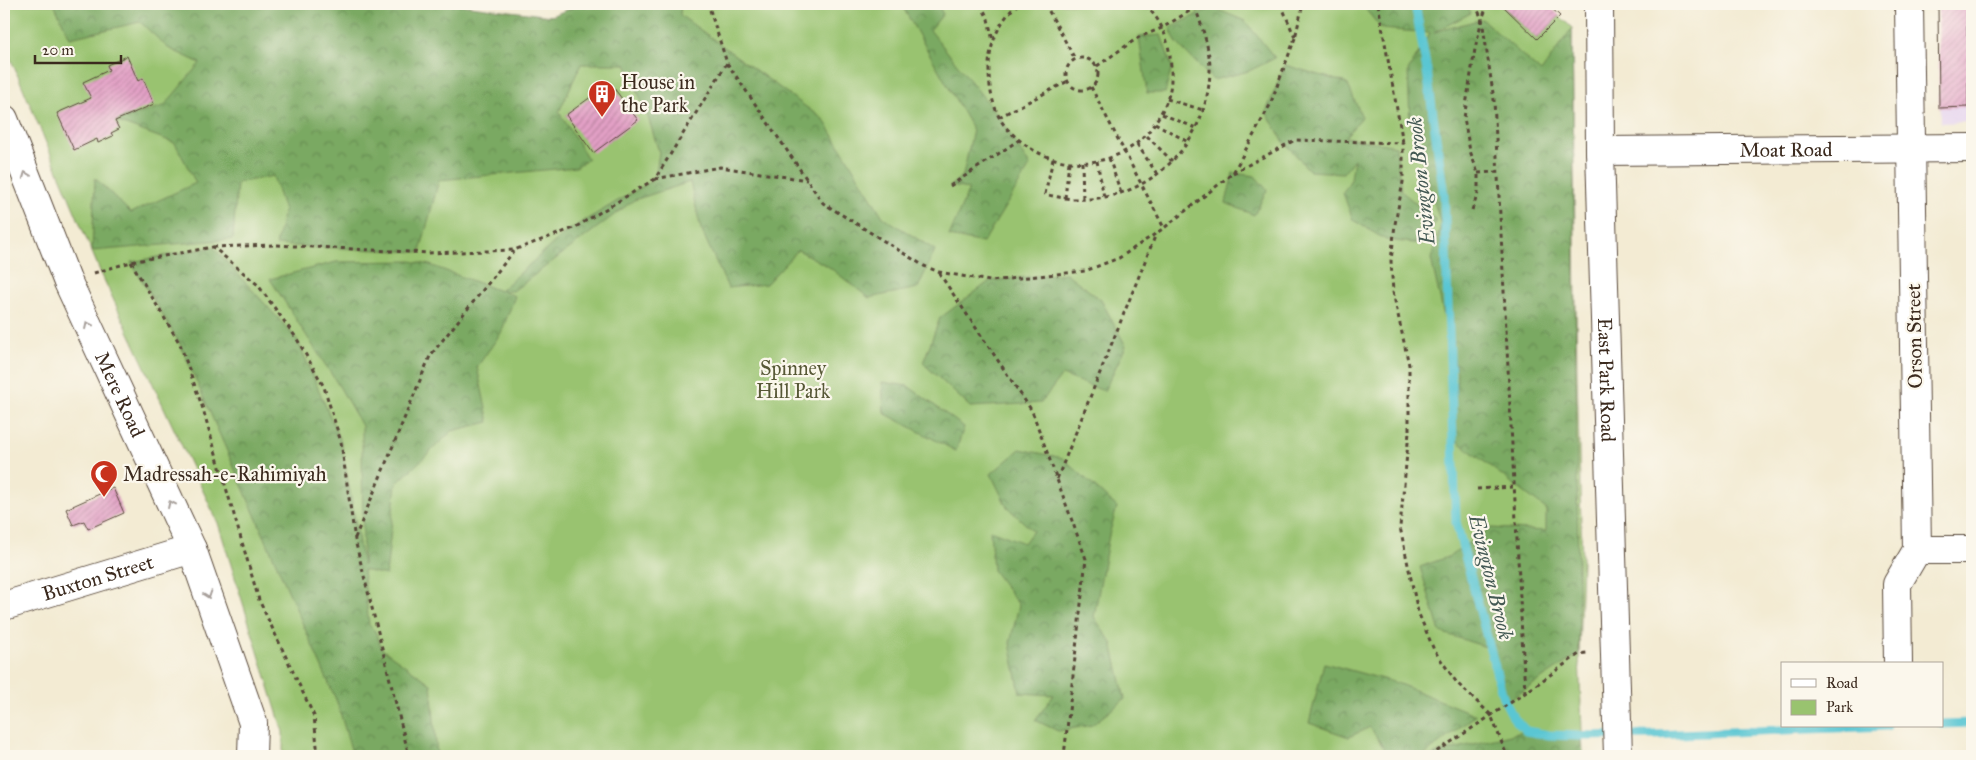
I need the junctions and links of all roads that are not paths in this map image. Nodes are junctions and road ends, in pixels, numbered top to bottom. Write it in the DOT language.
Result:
graph roads {
  1 [pos="1599,4"];
  2 [pos="1909,4"];
  3 [pos="4,119"];
  4 [pos="1911,148"];
  5 [pos="1972,148"];
  6 [pos="1600,151"];
  7 [pos="192,549"];
  8 [pos="1917,550"];
  9 [pos="1972,550"];
  10 [pos="4,606"];
  11 [pos="1898,662"];
  12 [pos="1618,741"];
  13 [pos="252,756"];
  1 -- 6 [label="street, East Park Road"];
  2 -- 4 [label="street, Orson Street"];
  7 -- 3 [label="street, Mere Road, one-way"];
  4 -- 5 [label="street, Moat Road"];
  4 -- 6 [label="street, Moat Road"];
  4 -- 8 [label="street, Orson Street"];
  6 -- 12 [label="street, East Park Road"];
  7 -- 10 [label="street, Buxton Street"];
  7 -- 13 [label="street, Mere Road, one-way"];
  8 -- 9 [label="street"];
  8 -- 11 [label="street"];
}
